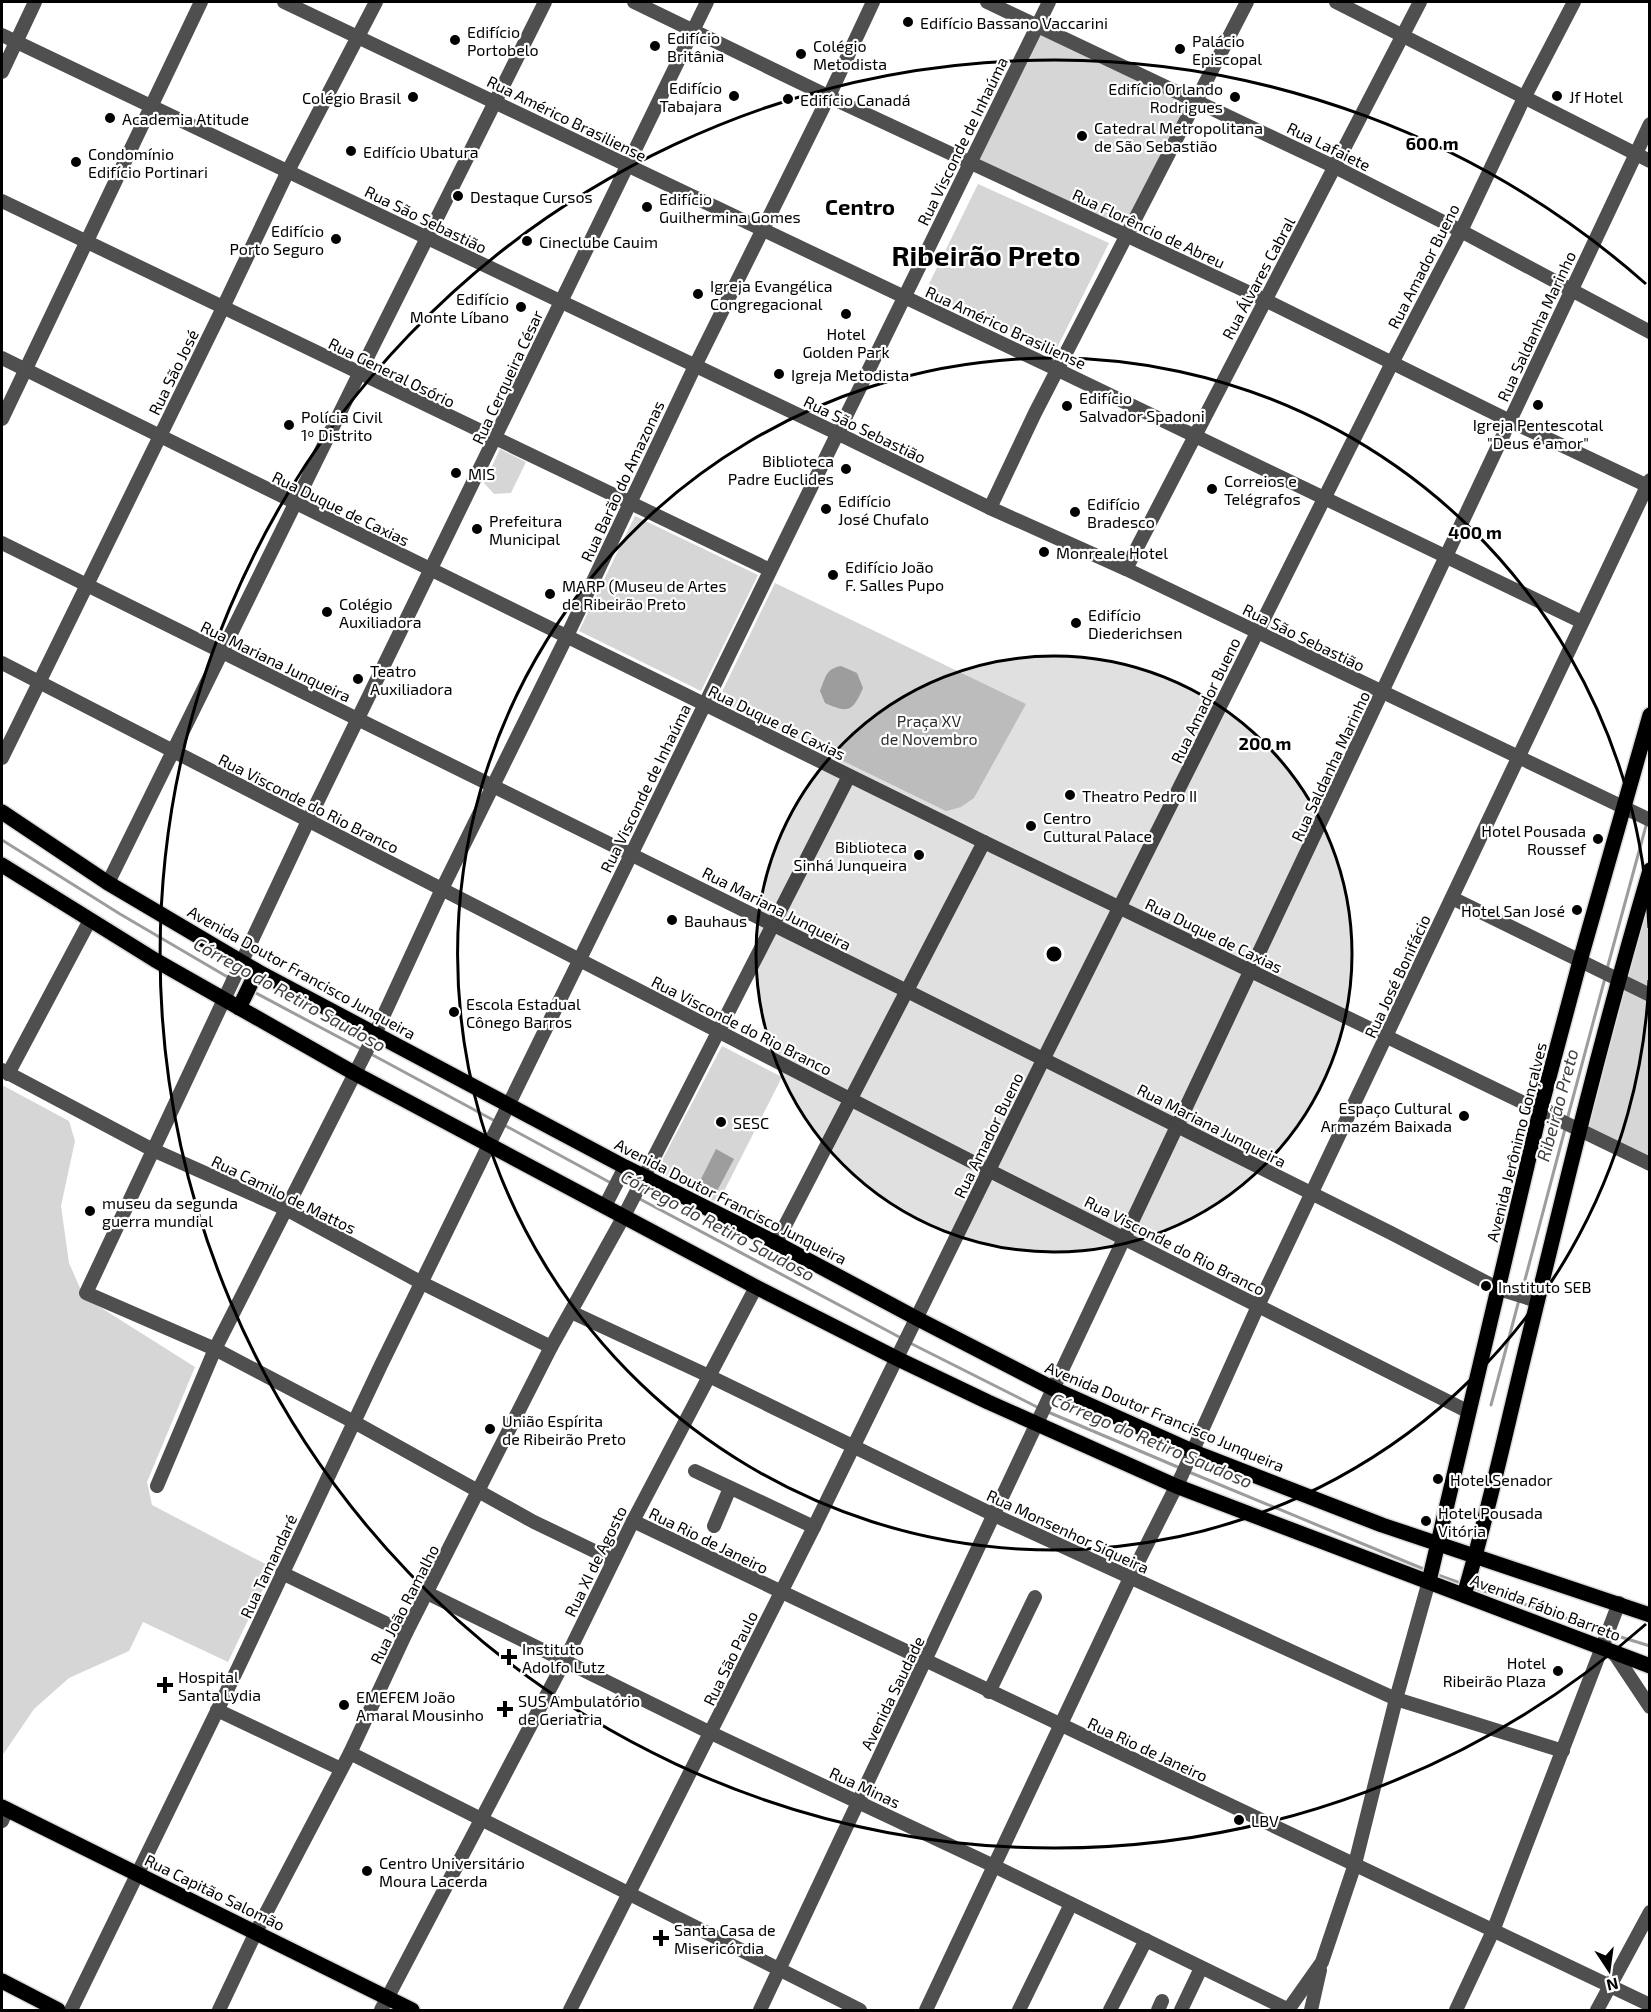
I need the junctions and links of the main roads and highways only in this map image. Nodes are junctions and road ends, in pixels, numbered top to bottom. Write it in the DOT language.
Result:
graph roads {
  1 [pos="1650,715"];
  2 [pos="2,812"];
  3 [pos="2,865"];
  4 [pos="1650,870"];
  5 [pos="256,974"];
  6 [pos="241,1004"];
  7 [pos="1437,1547"];
  8 [pos="1474,1560"];
  9 [pos="1430,1578"];
  10 [pos="1465,1591"];
  11 [pos="1650,1615"];
  12 [pos="1650,1666"];
  13 [pos="3,1812"];
  14 [pos="2,1981"];
  15 [pos="384,2004"];
  16 [pos="58,2010"];
  17 [pos="412,2010"];
  1 -- 7 [label="main road, Avenida Jerônimo Gonçalves"];
  2 -- 5 [label="main road, Avenida Doutor Francisco Junqueira"];
  3 -- 6 [label="main road"];
  4 -- 8 [label="main road"];
  5 -- 6 [label="main road"];
  5 -- 7 [label="main road, Avenida Doutor Francisco Junqueira"];
  6 -- 9 [label="main road"];
  7 -- 8 [label="main road, Avenida Doutor Francisco Junqueira"];
  7 -- 9 [label="main road, Avenida Jerônimo Gonçalves"];
  8 -- 10 [label="main road"];
  8 -- 11 [label="main road, Avenida Fábio Barreto"];
  9 -- 10 [label="main road, Avenida Fábio Barreto"];
  10 -- 12 [label="main road, Avenida Fábio Barreto"];
  13 -- 15 [label="main road, Rua Capitão Salomão"];
  14 -- 16 [label="main road"];
  15 -- 17 [label="main road, Rua Capitão Salomão"];
}
